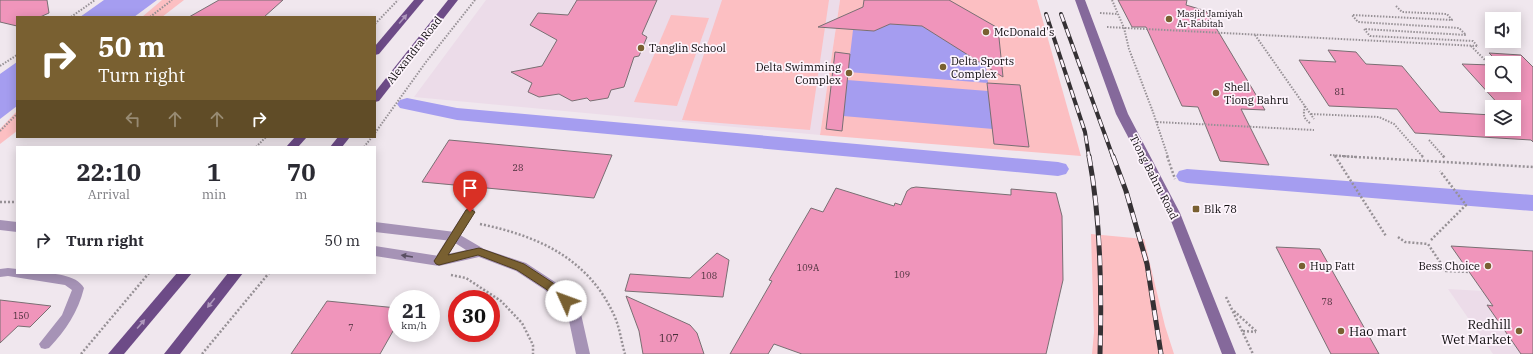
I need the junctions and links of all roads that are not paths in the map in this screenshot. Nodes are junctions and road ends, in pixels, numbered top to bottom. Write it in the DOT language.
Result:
graph roads {
  1 [pos="419,0"];
  2 [pos="453,0"];
  3 [pos="1080,0"];
  4 [pos="376,51"];
  5 [pos="376,98"];
  6 [pos="300,138"];
  7 [pos="343,138"];
  8 [pos="293,146"];
  9 [pos="337,146"];
  10 [pos="467,216"];
  11 [pos="0,225"];
  12 [pos="16,227"];
  13 [pos="376,227"];
  14 [pos="455,237"];
  15 [pos="376,251"];
  16 [pos="479,252"];
  17 [pos="441,267"];
  18 [pos="0,273"];
  19 [pos="16,273"];
  20 [pos="21,274"];
  21 [pos="184,274"];
  22 [pos="235,274"];
  23 [pos="45,344"];
  24 [pos="115,354"];
  25 [pos="171,354"];
  26 [pos="583,354"];
  27 [pos="1229,354"];
  4 -- 1 [label="main road, one-way"];
  2 -- 5 [label="main road, Alexandra Road"];
  3 -- 27 [label="main road, Tiong Bahru Road"];
  6 -- 8 [label="main road"];
  7 -- 9 [label="main road"];
  10 -- 14 [label="lane"];
  11 -- 12 [label="street"];
  13 -- 14 [label="street"];
  14 -- 16 [label="street"];
  14 -- 17 [label="lane"];
  17 -- 15 [label="street, one-way"];
  16 -- 17 [label="street"];
  16 -- 26 [label="street"];
  18 -- 19 [label="lane"];
  20 -- 23 [label="lane"];
  24 -- 21 [label="main road, one-way"];
  22 -- 25 [label="main road, one-way"];
}
